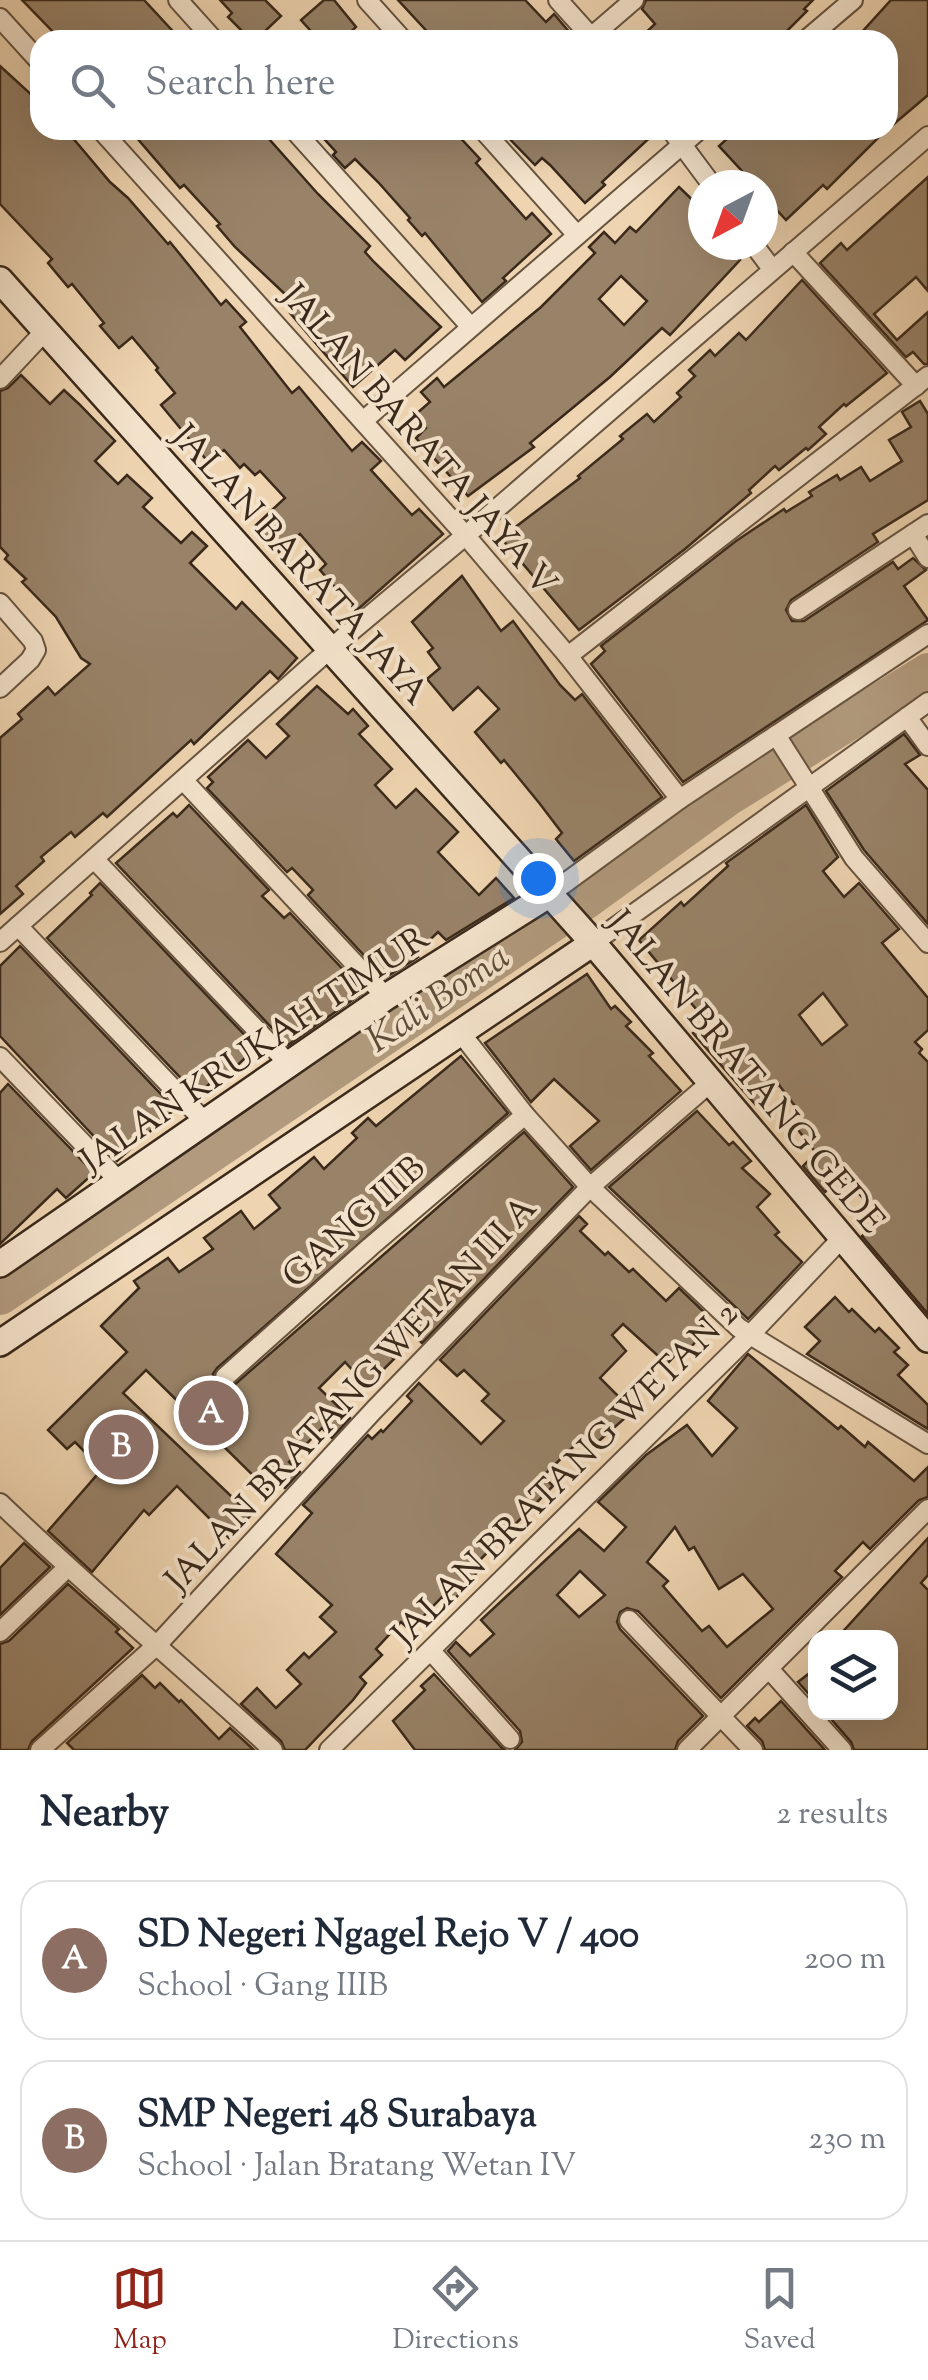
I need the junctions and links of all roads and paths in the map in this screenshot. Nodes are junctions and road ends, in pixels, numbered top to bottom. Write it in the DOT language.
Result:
graph roads {
  1 [pos="178,0"];
  2 [pos="367,0"];
  3 [pos="558,0"];
  4 [pos="634,0"];
  5 [pos="853,0"];
  6 [pos="0,18"];
  7 [pos="205,30"];
  8 [pos="394,30"];
  9 [pos="585,30"];
  10 [pos="601,30"];
  11 [pos="818,30"];
  12 [pos="30,51"];
  13 [pos="928,136"];
  14 [pos="110,140"];
  15 [pos="303,140"];
  16 [pos="492,140"];
  17 [pos="674,140"];
  18 [pos="679,140"];
  19 [pos="701,170"];
  20 [pos="577,234"];
  21 [pos="792,252"];
  22 [pos="765,260"];
  23 [pos="772,270"];
  24 [pos="0,280"];
  25 [pos="470,326"];
  26 [pos="45,331"];
  27 [pos="0,379"];
  28 [pos="922,381"];
  29 [pos="362,420"];
  30 [pos="921,529"];
  31 [pos="466,536"];
  32 [pos="928,558"];
  33 [pos="0,603"];
  34 [pos="798,610"];
  35 [pos="928,634"];
  36 [pos="330,648"];
  37 [pos="568,656"];
  38 [pos="0,688"];
  39 [pos="928,702"];
  40 [pos="907,717"];
  41 [pos="780,742"];
  42 [pos="928,746"];
  43 [pos="184,781"];
  44 [pos="804,781"];
  45 [pos="680,799"];
  46 [pos="95,860"];
  47 [pos="555,899"];
  48 [pos="18,926"];
  49 [pos="591,940"];
  50 [pos="0,942"];
  51 [pos="928,943"];
  52 [pos="386,996"];
  53 [pos="460,1032"];
  54 [pos="0,1057"];
  55 [pos="289,1064"];
  56 [pos="711,1082"];
  57 [pos="525,1115"];
  58 [pos="205,1122"];
  59 [pos="120,1182"];
  60 [pos="590,1187"];
  61 [pos="842,1238"];
  62 [pos="0,1264"];
  63 [pos="749,1336"];
  64 [pos="928,1340"];
  65 [pos="0,1343"];
  66 [pos="225,1377"];
  67 [pos="928,1444"];
  68 [pos="0,1503"];
  69 [pos="928,1509"];
  70 [pos="67,1568"];
  71 [pos="628,1620"];
  72 [pos="0,1632"];
  73 [pos="158,1644"];
  74 [pos="431,1652"];
  75 [pos="770,1670"];
  76 [pos="723,1717"];
  77 [pos="510,1739"];
  78 [pos="40,1750"];
  79 [pos="273,1750"];
  80 [pos="329,1750"];
  81 [pos="688,1750"];
  82 [pos="753,1750"];
  83 [pos="842,1750"];
  1 -- 7 [label="street"];
  2 -- 8 [label="street"];
  3 -- 9 [label="street"];
  4 -- 10 [label="street"];
  5 -- 11 [label="street"];
  6 -- 12 [label="street"];
  13 -- 21 [label="street"];
  14 -- 29 [label="street, JALAN BARATA JAYA V"];
  15 -- 25 [label="street"];
  16 -- 20 [label="street"];
  17 -- 20 [label="street"];
  18 -- 19 [label="street"];
  20 -- 25 [label="street"];
  21 -- 23 [label="street"];
  21 -- 28 [label="street"];
  22 -- 23 [label="street"];
  23 -- 31 [label="street"];
  24 -- 26 [label="main road, JALAN BARATA JAYA"];
  25 -- 29 [label="street"];
  26 -- 27 [label="street"];
  26 -- 36 [label="main road, JALAN BARATA JAYA"];
  28 -- 37 [label="street"];
  29 -- 31 [label="street, JALAN BARATA JAYA V"];
  30 -- 32 [label="street"];
  30 -- 34 [label="street"];
  31 -- 36 [label="street"];
  31 -- 37 [label="street, JALAN BARATA JAYA V"];
  33 -- 38 [label="street"];
  35 -- 41 [label="street"];
  36 -- 43 [label="street"];
  36 -- 47 [label="main road, JALAN BARATA JAYA"];
  37 -- 45 [label="street, JALAN BARATA JAYA V"];
  39 -- 40 [label="street"];
  40 -- 42 [label="street"];
  40 -- 44 [label="street"];
  41 -- 44 [label="street"];
  41 -- 45 [label="street"];
  43 -- 46 [label="street"];
  43 -- 52 [label="street"];
  44 -- 49 [label="street"];
  44 -- 51 [label="street"];
  45 -- 47 [label="street"];
  46 -- 48 [label="street"];
  46 -- 55 [label="street"];
  47 -- 49 [label="main road, JALAN BRATANG GEDE"];
  47 -- 52 [label="main road, JALAN KRUKAH TIMUR"];
  48 -- 50 [label="street"];
  48 -- 58 [label="street"];
  49 -- 53 [label="main road"];
  49 -- 56 [label="main road, JALAN BRATANG GEDE"];
  52 -- 55 [label="main road, JALAN KRUKAH TIMUR"];
  53 -- 57 [label="street"];
  53 -- 65 [label="main road"];
  54 -- 59 [label="street"];
  55 -- 58 [label="main road, JALAN KRUKAH TIMUR"];
  56 -- 60 [label="street, JALAN BRATANG WETAN III A"];
  56 -- 61 [label="main road, JALAN BRATANG GEDE"];
  57 -- 60 [label="street"];
  57 -- 66 [label="street, GANG IIIB"];
  58 -- 59 [label="main road, JALAN KRUKAH TIMUR"];
  59 -- 62 [label="main road, JALAN KRUKAH TIMUR"];
  60 -- 63 [label="street"];
  60 -- 73 [label="street, JALAN BRATANG WETAN III A"];
  61 -- 63 [label="street, JALAN BRATANG WETAN 2"];
  61 -- 64 [label="main road, JALAN BRATANG GEDE"];
  63 -- 67 [label="street"];
  63 -- 74 [label="street, JALAN BRATANG WETAN 2"];
  68 -- 70 [label="street"];
  69 -- 75 [label="street"];
  70 -- 72 [label="street"];
  70 -- 73 [label="street"];
  71 -- 76 [label="street"];
  73 -- 78 [label="street, JALAN BRATANG WETAN III A"];
  73 -- 79 [label="street"];
  74 -- 77 [label="street"];
  74 -- 80 [label="street, JALAN BRATANG WETAN 2"];
  75 -- 76 [label="street"];
  75 -- 83 [label="street"];
  76 -- 81 [label="street"];
  76 -- 82 [label="street"];
}
